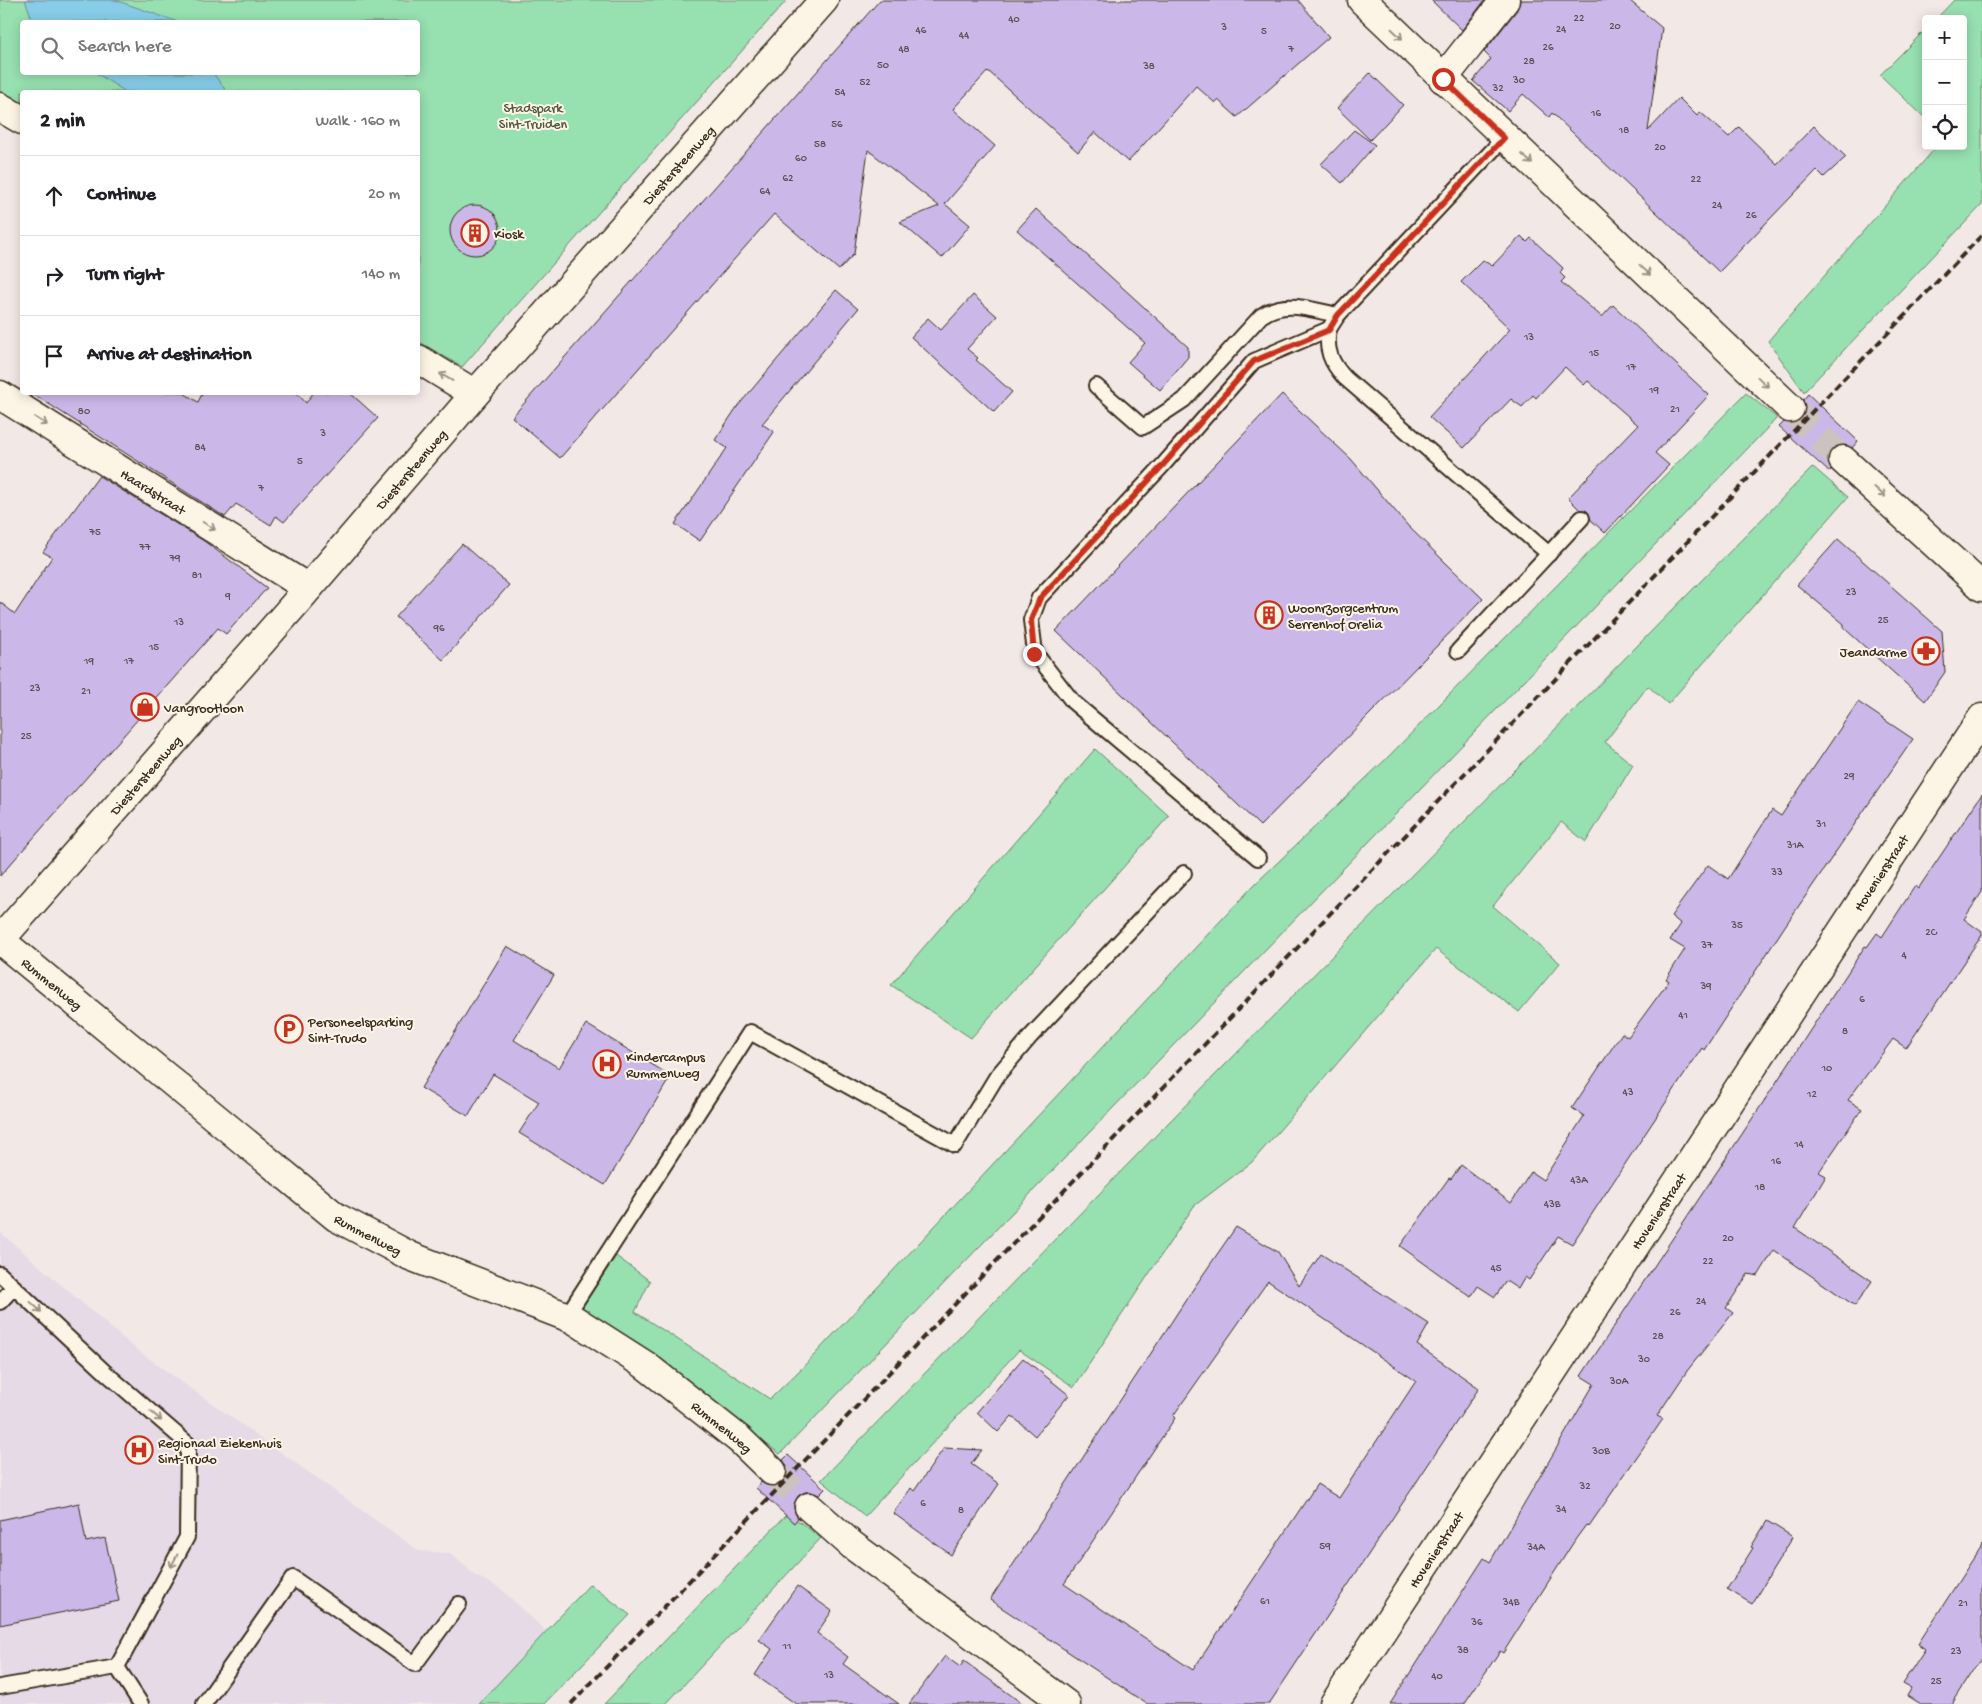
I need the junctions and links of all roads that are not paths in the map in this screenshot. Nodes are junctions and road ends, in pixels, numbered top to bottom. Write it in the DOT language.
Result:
graph roads {
  1 [pos="824,0"];
  2 [pos="1362,0"];
  3 [pos="1505,0"];
  4 [pos="1443,79"];
  5 [pos="0,107"];
  6 [pos="20,119"];
  7 [pos="1504,138"];
  8 [pos="1338,315"];
  9 [pos="1329,330"];
  10 [pos="420,360"];
  11 [pos="1096,386"];
  12 [pos="474,394"];
  13 [pos="0,395"];
  14 [pos="1790,408"];
  15 [pos="1843,460"];
  16 [pos="1582,518"];
  17 [pos="1549,554"];
  18 [pos="1982,587"];
  19 [pos="308,588"];
  20 [pos="1458,651"];
  21 [pos="1982,718"];
  22 [pos="1258,858"];
  23 [pos="1184,873"];
  24 [pos="0,940"];
  25 [pos="0,1274"];
  26 [pos="14,1287"];
  27 [pos="0,1302"];
  28 [pos="566,1317"];
  29 [pos="772,1471"];
  30 [pos="809,1507"];
  31 [pos="459,1604"];
  32 [pos="117,1667"];
  33 [pos="0,1687"];
  34 [pos="141,1704"];
  35 [pos="204,1704"];
  36 [pos="1066,1704"];
  37 [pos="1334,1704"];
  1 -- 12 [label="street, Diestersteenweg"];
  2 -- 4 [label="street, one-way"];
  3 -- 4 [label="street"];
  4 -- 7 [label="street"];
  5 -- 6 [label="street"];
  7 -- 8 [label="lane"];
  7 -- 14 [label="street, one-way"];
  8 -- 9 [label="lane"];
  8 -- 11 [label="lane"];
  9 -- 17 [label="lane"];
  9 -- 22 [label="lane"];
  12 -- 10 [label="street, one-way"];
  12 -- 19 [label="street, Diestersteenweg"];
  13 -- 19 [label="street, Haardstraat, one-way"];
  15 -- 18 [label="street, one-way"];
  16 -- 17 [label="lane"];
  17 -- 20 [label="lane"];
  19 -- 24 [label="street, Diestersteenweg"];
  21 -- 37 [label="street, Hovenierstraat"];
  23 -- 28 [label="lane"];
  24 -- 28 [label="street, Rummenweg"];
  25 -- 26 [label="lane"];
  26 -- 27 [label="lane"];
  26 -- 32 [label="lane, one-way"];
  28 -- 29 [label="street, Rummenweg"];
  30 -- 36 [label="street"];
  31 -- 35 [label="lane"];
  32 -- 33 [label="lane"];
  32 -- 34 [label="lane"];
}
